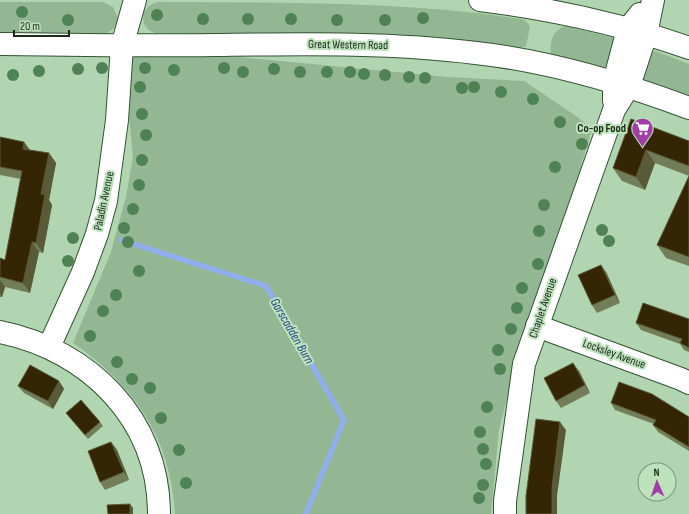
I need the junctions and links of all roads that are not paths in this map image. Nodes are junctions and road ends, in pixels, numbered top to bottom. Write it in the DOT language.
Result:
graph roads {
  1 [pos="135,0"];
  2 [pos="480,0"];
  3 [pos="652,0"];
  4 [pos="637,32"];
  5 [pos="0,44"];
  6 [pos="122,46"];
  7 [pos="689,48"];
  8 [pos="622,84"];
  9 [pos="689,108"];
  10 [pos="538,326"];
  11 [pos="0,332"];
  12 [pos="49,347"];
  13 [pos="689,383"];
  14 [pos="159,514"];
  15 [pos="505,514"];
  1 -- 6 [label="street, Paladin Avenue"];
  2 -- 4 [label="street"];
  3 -- 4 [label="street"];
  4 -- 7 [label="street"];
  4 -- 8 [label="street, Chaplet Avenue"];
  5 -- 6 [label="street, Great Western Road"];
  6 -- 8 [label="street, Great Western Road"];
  6 -- 12 [label="street, Paladin Avenue"];
  8 -- 9 [label="street, Great Western Road"];
  8 -- 10 [label="street, Chaplet Avenue"];
  10 -- 13 [label="street, Locksley Avenue"];
  10 -- 15 [label="street, Chaplet Avenue"];
  11 -- 12 [label="street"];
  12 -- 14 [label="street"];
}
